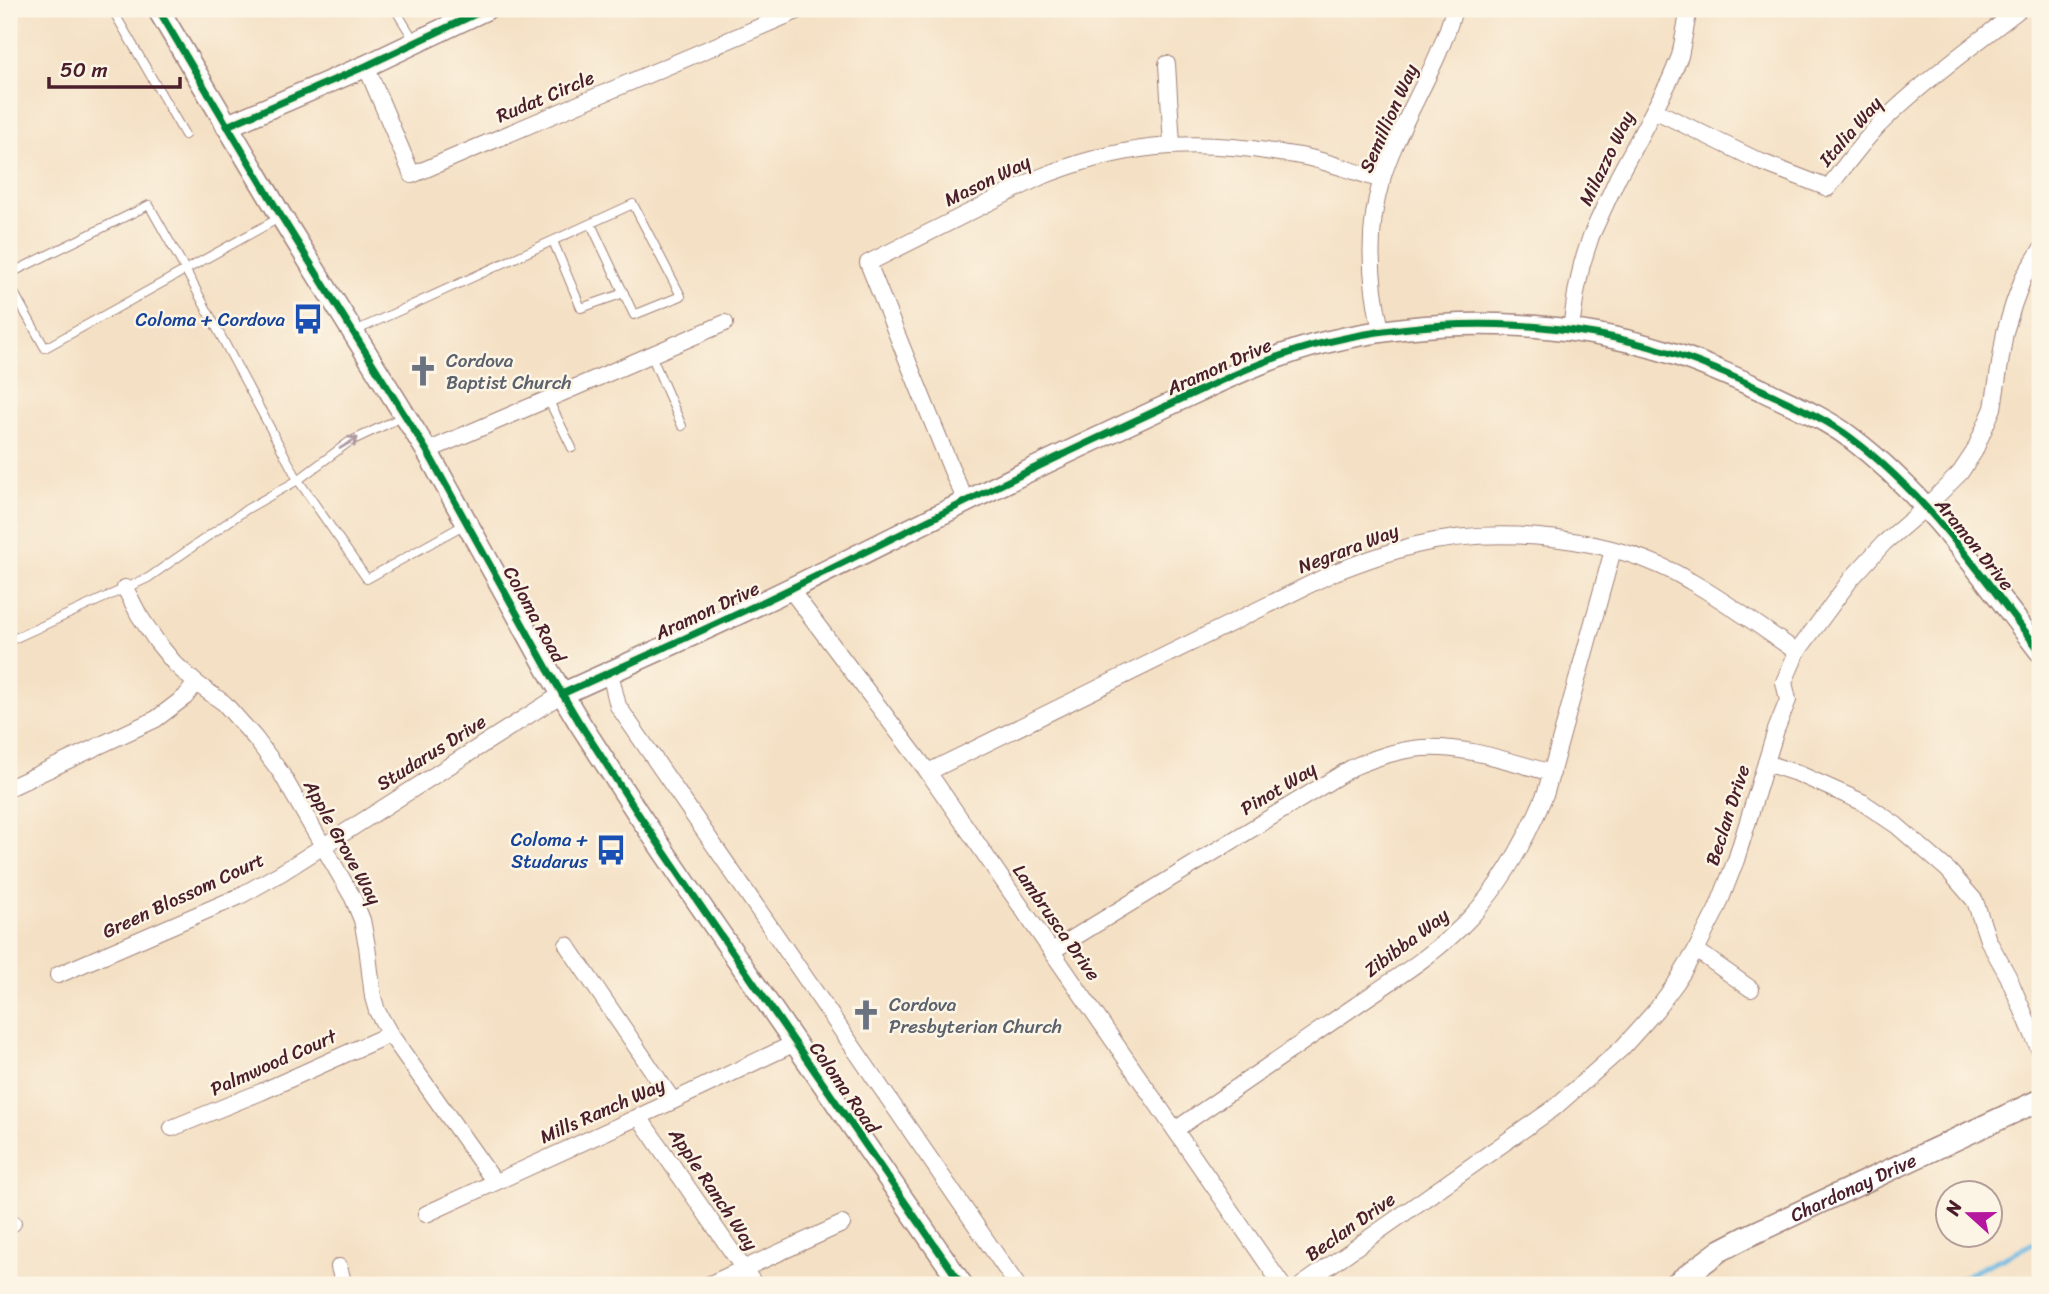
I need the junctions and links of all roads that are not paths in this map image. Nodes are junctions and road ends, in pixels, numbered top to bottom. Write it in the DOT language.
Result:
graph roads {
  1 [pos="112,9"];
  2 [pos="158,9"];
  3 [pos="395,9"];
  4 [pos="486,9"];
  5 [pos="802,9"];
  6 [pos="1454,9"];
  7 [pos="1689,9"];
  8 [pos="2021,9"];
  9 [pos="415,43"];
  10 [pos="1167,64"];
  11 [pos="366,66"];
  12 [pos="1654,110"];
  13 [pos="227,126"];
  14 [pos="185,135"];
  15 [pos="1172,145"];
  16 [pos="1381,180"];
  17 [pos="281,216"];
  18 [pos="591,224"];
  19 [pos="553,241"];
  20 [pos="2040,251"];
  21 [pos="185,268"];
  22 [pos="9,274"];
  23 [pos="9,284"];
  24 [pos="624,293"];
  25 [pos="725,323"];
  26 [pos="1571,329"];
  27 [pos="1381,330"];
  28 [pos="353,332"];
  29 [pos="651,355"];
  30 [pos="548,399"];
  31 [pos="405,415"];
  32 [pos="682,426"];
  33 [pos="572,448"];
  34 [pos="427,451"];
  35 [pos="298,480"];
  36 [pos="966,500"];
  37 [pos="1925,508"];
  38 [pos="467,523"];
  39 [pos="1613,550"];
  40 [pos="125,588"];
  41 [pos="790,589"];
  42 [pos="9,641"];
  43 [pos="1797,652"];
  44 [pos="2040,652"];
  45 [pos="610,673"];
  46 [pos="196,683"];
  47 [pos="562,694"];
  48 [pos="1766,763"];
  49 [pos="928,772"];
  50 [pos="1552,773"];
  51 [pos="9,788"];
  52 [pos="323,846"];
  53 [pos="567,945"];
  54 [pos="1696,950"];
  55 [pos="1052,951"];
  56 [pos="58,975"];
  57 [pos="1751,989"];
  58 [pos="390,1034"];
  59 [pos="795,1043"];
  60 [pos="2040,1051"];
  61 [pos="2040,1100"];
  62 [pos="673,1101"];
  63 [pos="639,1117"];
  64 [pos="172,1128"];
  65 [pos="1175,1130"];
  66 [pos="494,1181"];
  67 [pos="426,1214"];
  68 [pos="842,1224"];
  69 [pos="339,1267"];
  70 [pos="743,1269"];
  71 [pos="344,1285"];
  72 [pos="708,1285"];
  73 [pos="755,1285"];
  74 [pos="962,1285"];
  75 [pos="1017,1285"];
  76 [pos="1282,1285"];
  77 [pos="1302,1285"];
  78 [pos="1674,1285"];
  1 -- 14 [label="lane"];
  2 -- 13 [label="street, Coloma Road"];
  3 -- 9 [label="lane"];
  4 -- 9 [label="street"];
  5 -- 11 [label="street, Rudat Circle"];
  6 -- 16 [label="street, Semillion Way"];
  7 -- 12 [label="street, Milazzo Way"];
  8 -- 12 [label="street, Italia Way"];
  9 -- 11 [label="street"];
  10 -- 15 [label="street"];
  11 -- 13 [label="street"];
  12 -- 26 [label="street, Milazzo Way"];
  13 -- 17 [label="street, Coloma Road"];
  15 -- 16 [label="street, Mason Way"];
  15 -- 36 [label="street, Mason Way"];
  16 -- 27 [label="street, Semillion Way"];
  17 -- 21 [label="lane"];
  17 -- 28 [label="street, Coloma Road"];
  18 -- 19 [label="lane"];
  18 -- 24 [label="lane"];
  18 -- 24 [label="lane"];
  19 -- 24 [label="lane"];
  19 -- 28 [label="lane"];
  20 -- 37 [label="street, Beclan Drive"];
  21 -- 22 [label="lane"];
  21 -- 23 [label="lane"];
  21 -- 35 [label="lane"];
  25 -- 29 [label="street"];
  26 -- 27 [label="street, Aramon Drive"];
  26 -- 37 [label="street, Aramon Drive"];
  27 -- 36 [label="street, Aramon Drive"];
  28 -- 31 [label="street, Coloma Road"];
  29 -- 30 [label="street"];
  29 -- 32 [label="lane"];
  30 -- 33 [label="lane"];
  30 -- 34 [label="street"];
  31 -- 34 [label="street, Coloma Road"];
  35 -- 31 [label="lane, one-way"];
  34 -- 38 [label="street, Coloma Road"];
  35 -- 38 [label="lane"];
  35 -- 40 [label="lane"];
  36 -- 41 [label="street, Aramon Drive"];
  37 -- 43 [label="street, Beclan Drive"];
  37 -- 44 [label="street, Aramon Drive"];
  38 -- 47 [label="street, Coloma Road"];
  39 -- 43 [label="street, Negrara Way"];
  39 -- 49 [label="street, Negrara Way"];
  39 -- 50 [label="street, Zibibba Way"];
  40 -- 42 [label="lane"];
  40 -- 46 [label="street, Apple Grove Way"];
  41 -- 45 [label="street, Aramon Drive"];
  41 -- 49 [label="street, Lambrusca Drive"];
  43 -- 48 [label="street, Beclan Drive"];
  45 -- 47 [label="street, Aramon Drive"];
  45 -- 75 [label="street, Coloma Road"];
  46 -- 51 [label="street"];
  46 -- 52 [label="street, Apple Grove Way"];
  47 -- 52 [label="street, Studarus Drive"];
  47 -- 59 [label="street, Coloma Road"];
  48 -- 54 [label="street, Beclan Drive"];
  48 -- 60 [label="street"];
  49 -- 55 [label="street, Lambrusca Drive"];
  50 -- 55 [label="street, Pinot Way"];
  50 -- 65 [label="street, Zibibba Way"];
  52 -- 56 [label="street, Green Blossom Court"];
  52 -- 58 [label="street, Apple Grove Way"];
  53 -- 62 [label="street"];
  54 -- 57 [label="street"];
  54 -- 77 [label="street, Beclan Drive"];
  55 -- 65 [label="street, Lambrusca Drive"];
  58 -- 64 [label="street, Palmwood Court"];
  58 -- 66 [label="street, Apple Grove Way"];
  59 -- 62 [label="street, Mills Ranch Way"];
  59 -- 74 [label="street, Coloma Road"];
  61 -- 78 [label="street, Chardonay Drive"];
  62 -- 63 [label="street, Mills Ranch Way"];
  63 -- 66 [label="street, Mills Ranch Way"];
  63 -- 70 [label="street, Apple Ranch Way"];
  65 -- 76 [label="street, Lambrusca Drive"];
  66 -- 67 [label="street, Mills Ranch Way"];
  68 -- 70 [label="street"];
  69 -- 71 [label="street"];
  70 -- 72 [label="street"];
  70 -- 73 [label="street, Apple Ranch Way"];
}
